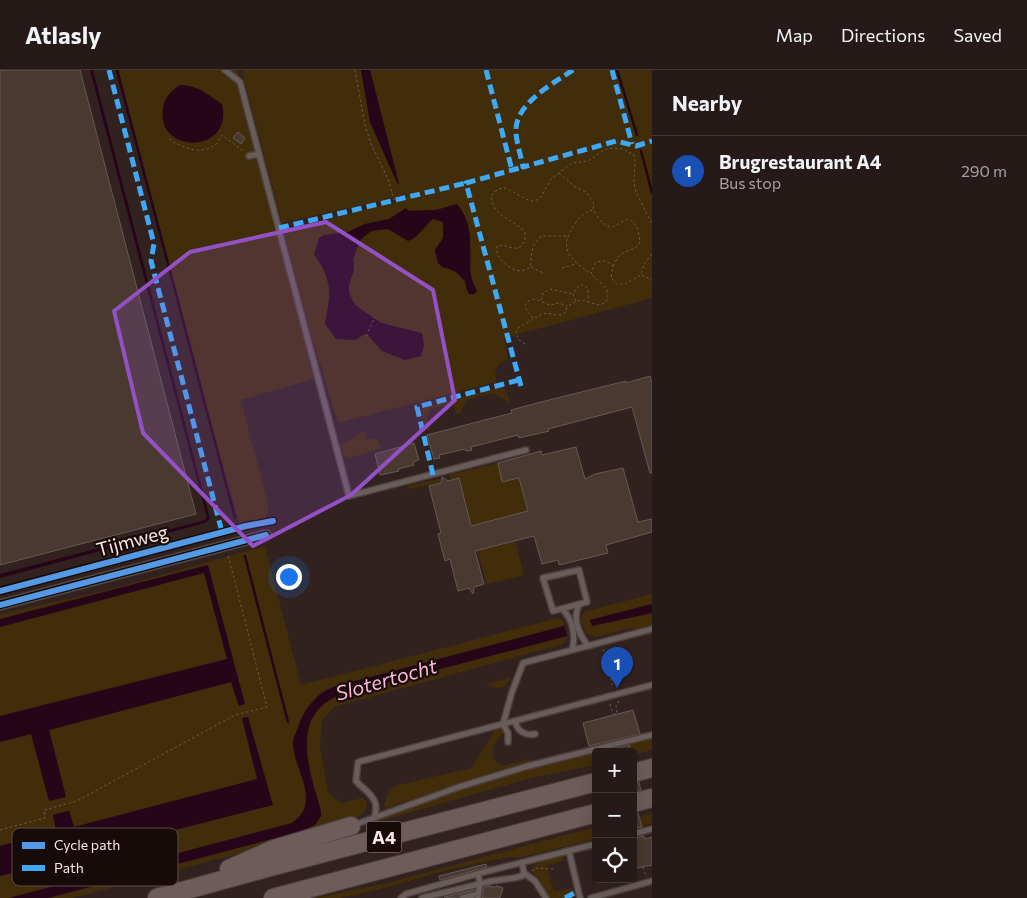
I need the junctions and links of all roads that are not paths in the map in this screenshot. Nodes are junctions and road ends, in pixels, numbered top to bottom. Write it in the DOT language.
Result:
graph roads {
  1 [pos="225,70"];
  2 [pos="259,154"];
  3 [pos="250,156"];
  4 [pos="526,450"];
  5 [pos="266,535"];
  6 [pos="579,604"];
  7 [pos="0,605"];
  8 [pos="562,609"];
  9 [pos="652,629"];
  10 [pos="588,646"];
  11 [pos="572,650"];
  12 [pos="652,685"];
  13 [pos="515,721"];
  14 [pos="503,724"];
  15 [pos="535,734"];
  16 [pos="652,735"];
  17 [pos="508,742"];
  18 [pos="652,768"];
  19 [pos="637,772"];
  20 [pos="592,783"];
  21 [pos="652,798"];
  22 [pos="637,802"];
  23 [pos="592,814"];
  24 [pos="374,818"];
  25 [pos="351,826"];
  26 [pos="652,829"];
  27 [pos="637,833"];
  28 [pos="592,845"];
  29 [pos="569,851"];
  30 [pos="522,863"];
  31 [pos="478,874"];
  32 [pos="526,874"];
  33 [pos="650,882"];
  34 [pos="480,884"];
  35 [pos="165,896"];
  36 [pos="478,896"];
  37 [pos="273,898"];
  38 [pos="401,898"];
  39 [pos="422,898"];
  40 [pos="462,898"];
  41 [pos="546,898"];
  42 [pos="580,898"];
  43 [pos="591,898"];
  1 -- 2 [label="lane"];
  2 -- 3 [label="lane"];
  2 -- 4 [label="lane"];
  5 -- 7 [label="street, Tijmweg"];
  6 -- 8 [label="lane"];
  6 -- 8 [label="lane"];
  6 -- 10 [label="lane"];
  8 -- 11 [label="lane"];
  9 -- 10 [label="lane"];
  10 -- 11 [label="lane"];
  11 -- 14 [label="lane"];
  12 -- 13 [label="lane, A4"];
  13 -- 14 [label="lane, A4"];
  13 -- 15 [label="lane"];
  14 -- 17 [label="lane"];
  14 -- 24 [label="lane, A4"];
  16 -- 24 [label="lane, A4"];
  18 -- 19 [label="highway"];
  20 -- 35 [label="highway, A4"];
  21 -- 22 [label="highway"];
  23 -- 37 [label="highway, A4"];
  24 -- 25 [label="lane, A4"];
  25 -- 35 [label="highway, A4"];
  26 -- 27 [label="lane"];
  28 -- 29 [label="lane"];
  29 -- 30 [label="lane"];
  29 -- 42 [label="lane"];
  30 -- 31 [label="lane"];
  30 -- 32 [label="lane"];
  31 -- 34 [label="lane"];
  31 -- 38 [label="lane"];
  32 -- 34 [label="lane"];
  32 -- 41 [label="lane"];
  33 -- 43 [label="lane"];
  34 -- 36 [label="lane"];
  34 -- 39 [label="lane"];
  36 -- 40 [label="lane"];
}
